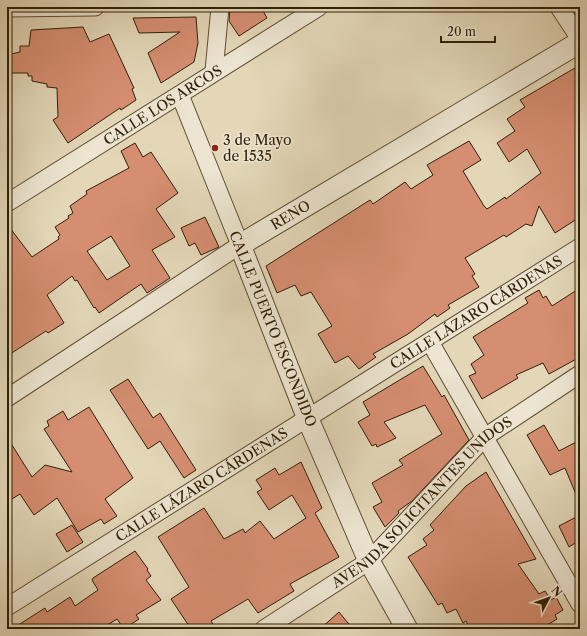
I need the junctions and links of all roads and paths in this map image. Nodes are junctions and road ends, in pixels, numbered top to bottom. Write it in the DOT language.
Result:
graph roads {
  1 [pos="95,7"];
  2 [pos="220,7"];
  3 [pos="319,7"];
  4 [pos="558,7"];
  5 [pos="7,8"];
  6 [pos="580,40"];
  7 [pos="214,71"];
  8 [pos="180,95"];
  9 [pos="7,203"];
  10 [pos="240,245"];
  11 [pos="580,246"];
  12 [pos="430,342"];
  13 [pos="580,374"];
  14 [pos="7,398"];
  15 [pos="308,419"];
  16 [pos="485,437"];
  17 [pos="369,561"];
  18 [pos="580,604"];
  19 [pos="7,607"];
  20 [pos="264,629"];
  21 [pos="407,629"];
  1 -- 5 [label="street"];
  2 -- 7 [label="street"];
  3 -- 7 [label="street, CALLE LOS ARCOS"];
  4 -- 6 [label="street"];
  6 -- 10 [label="street, RENO"];
  7 -- 8 [label="street, CALLE LOS ARCOS"];
  8 -- 9 [label="street, CALLE LOS ARCOS"];
  8 -- 10 [label="street, CALLE PUERTO ESCONDIDO"];
  10 -- 14 [label="street, RENO"];
  10 -- 15 [label="street, CALLE PUERTO ESCONDIDO"];
  11 -- 12 [label="street, CALLE LÁZARO CÁRDENAS"];
  12 -- 15 [label="street, CALLE LÁZARO CÁRDENAS"];
  12 -- 16 [label="street"];
  13 -- 16 [label="street, AVENIDA SOLICITANTES UNIDOS"];
  15 -- 17 [label="street, CALLE PUERTO ESCONDIDO"];
  15 -- 19 [label="street, CALLE LÁZARO CÁRDENAS"];
  16 -- 17 [label="street, AVENIDA SOLICITANTES UNIDOS"];
  16 -- 18 [label="street"];
  17 -- 20 [label="street, AVENIDA SOLICITANTES UNIDOS"];
  17 -- 21 [label="street, CALLE PUERTO ESCONDIDO"];
}
